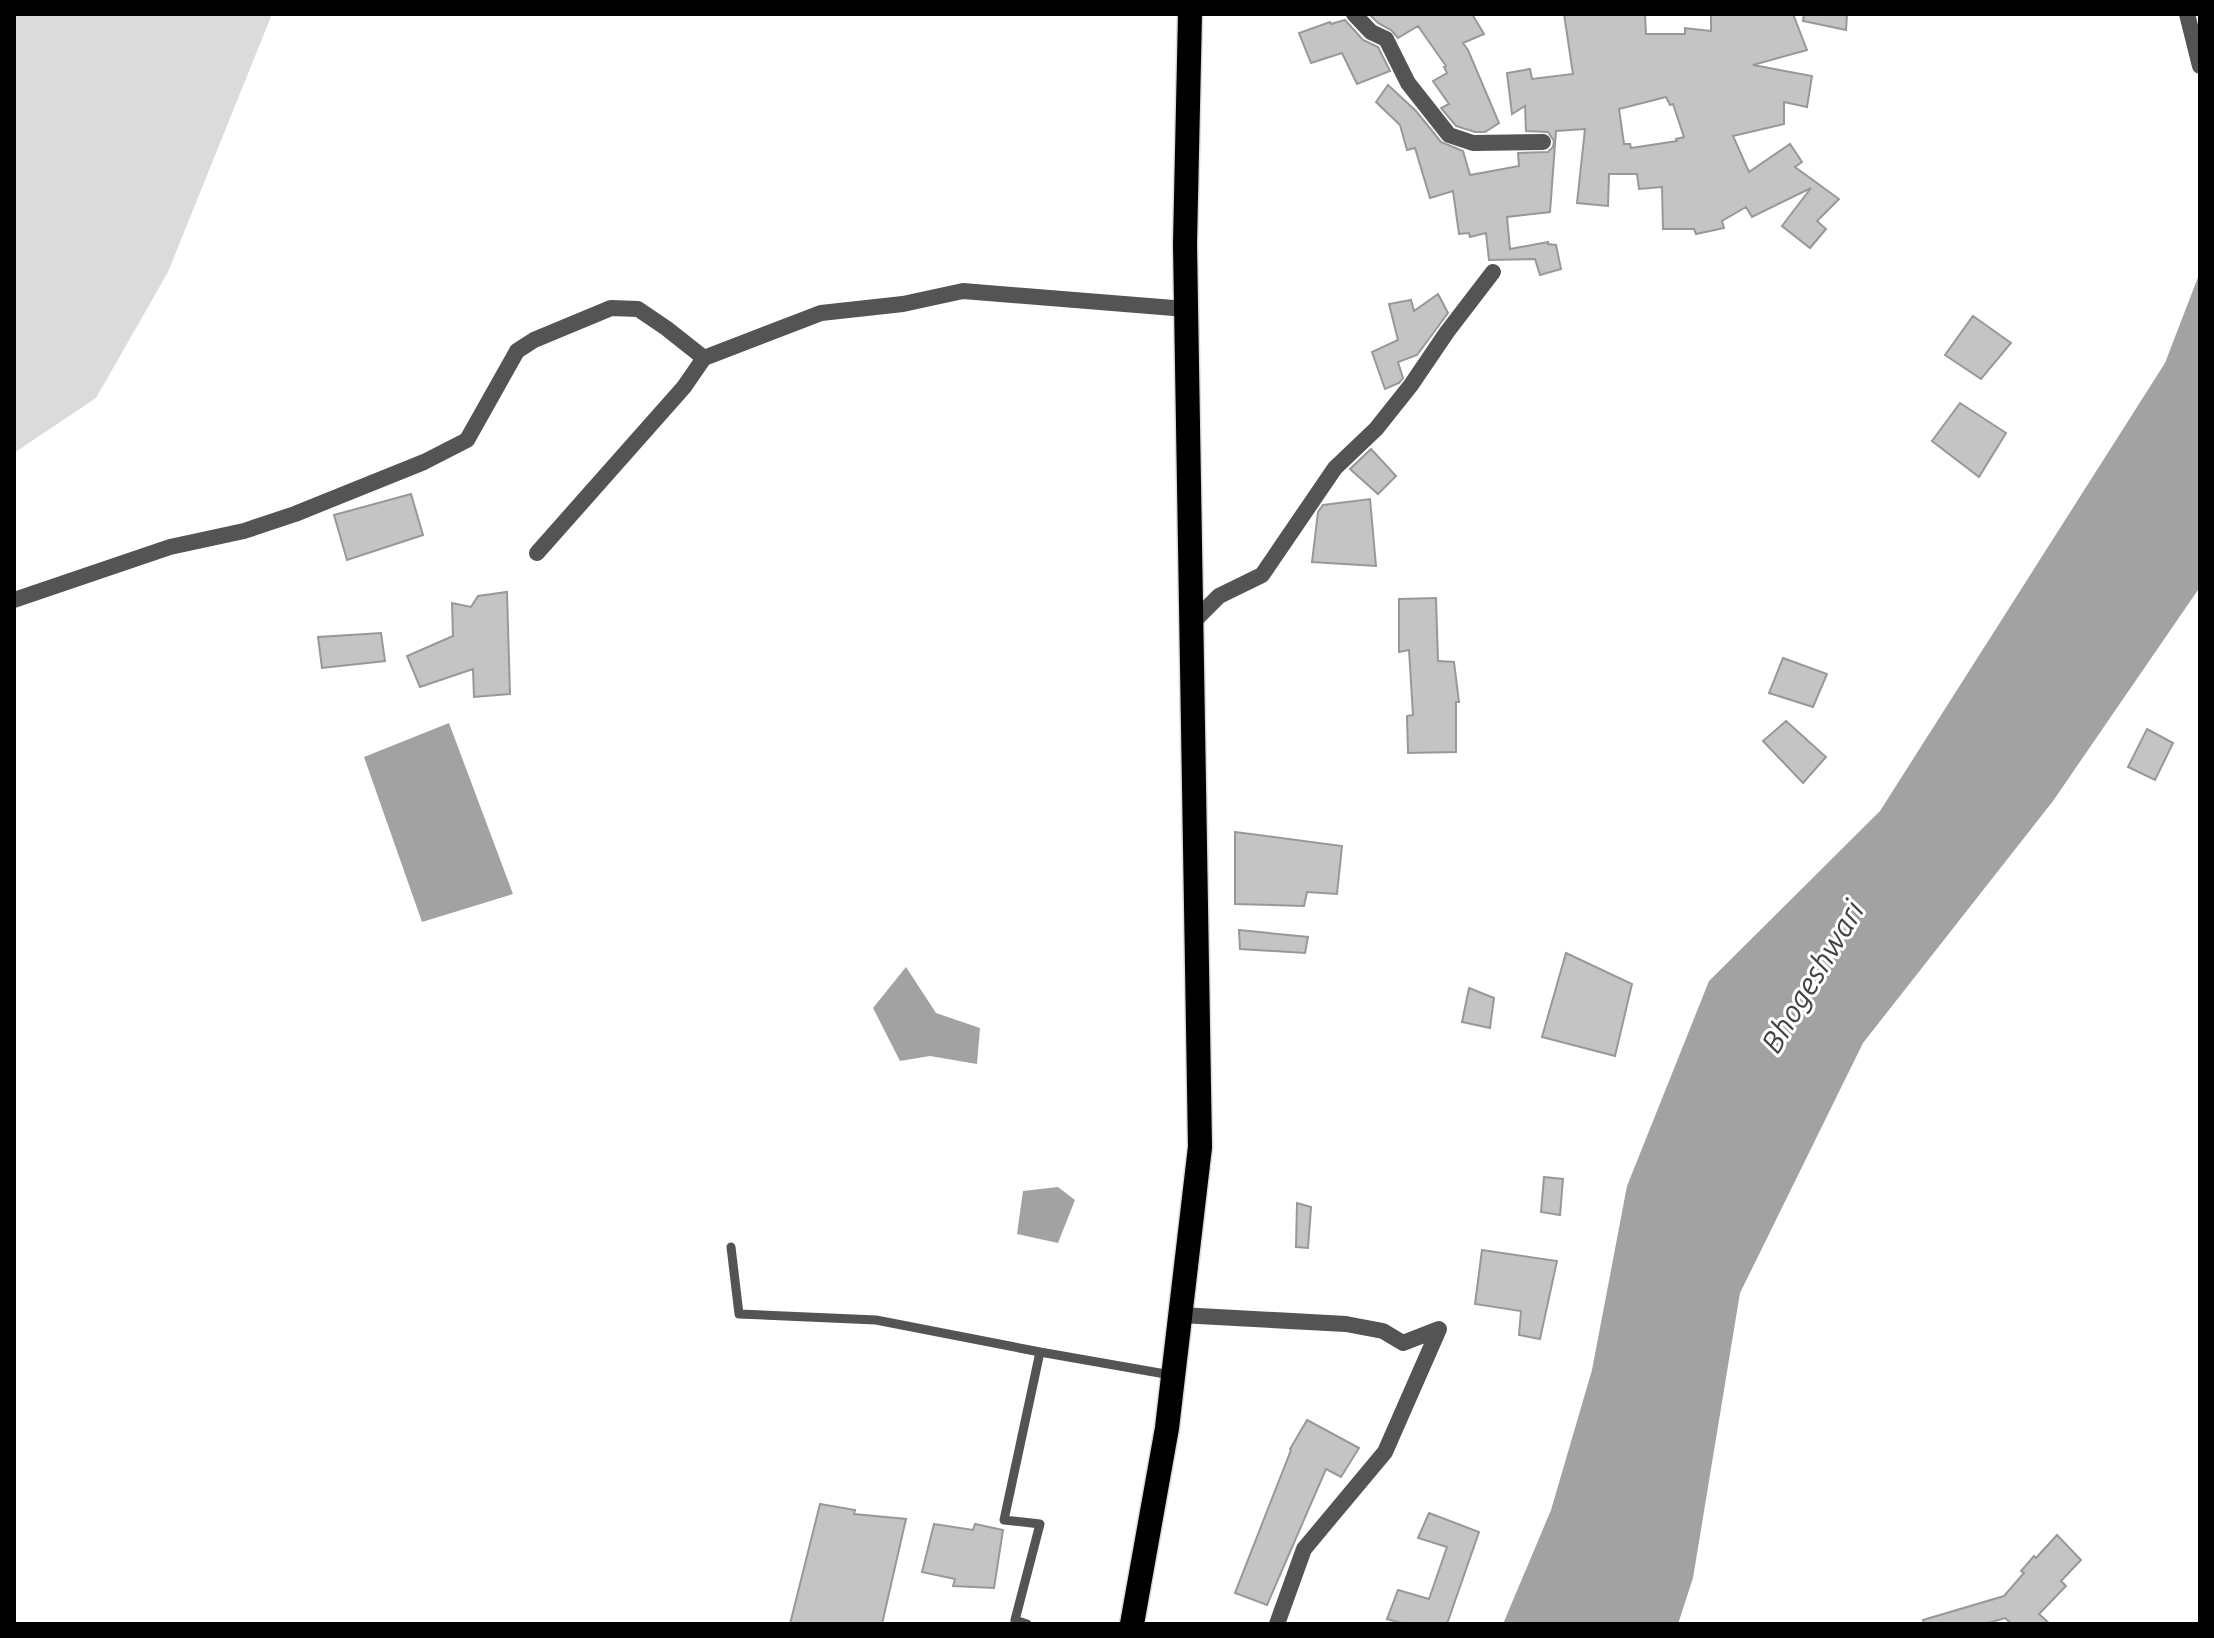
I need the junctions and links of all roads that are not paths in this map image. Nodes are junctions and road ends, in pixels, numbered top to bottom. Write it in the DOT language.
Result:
graph roads {
  1 [pos="1190,14"];
  2 [pos="1354,14"];
  3 [pos="2187,14"];
  4 [pos="2200,66"];
  5 [pos="1543,142"];
  6 [pos="1493,272"];
  7 [pos="1186,309"];
  8 [pos="704,358"];
  9 [pos="537,553"];
  10 [pos="14,600"];
  11 [pos="1191,624"];
  12 [pos="731,1247"];
  13 [pos="1180,1315"];
  14 [pos="1040,1352"];
  15 [pos="1173,1375"];
  16 [pos="1027,1624"];
  17 [pos="1132,1624"];
  18 [pos="1277,1624"];
  1 -- 7 [label="highway"];
  2 -- 5 [label="street"];
  3 -- 4 [label="street"];
  6 -- 11 [label="street"];
  7 -- 8 [label="street"];
  7 -- 11 [label="highway"];
  8 -- 9 [label="street"];
  8 -- 10 [label="street"];
  11 -- 13 [label="highway"];
  12 -- 14 [label="lane"];
  13 -- 15 [label="highway"];
  13 -- 18 [label="street"];
  14 -- 15 [label="lane"];
  14 -- 16 [label="lane"];
  15 -- 17 [label="highway"];
}
